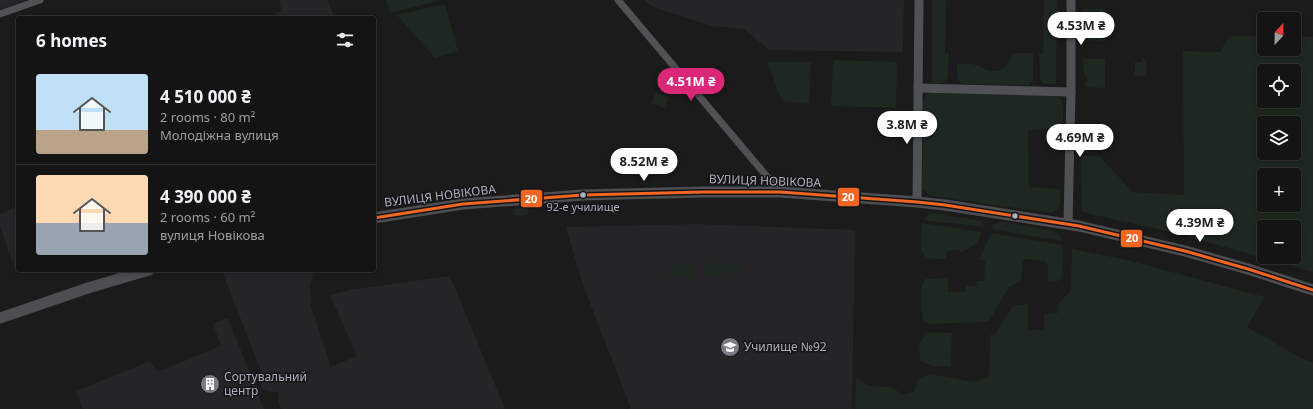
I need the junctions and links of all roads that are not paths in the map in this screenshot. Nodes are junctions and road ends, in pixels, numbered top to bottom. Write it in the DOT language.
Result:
graph roads {
  1 [pos="40,0"];
  2 [pos="618,0"];
  3 [pos="919,0"];
  4 [pos="1071,0"];
  5 [pos="0,14"];
  6 [pos="918,88"];
  7 [pos="1071,92"];
  8 [pos="780,192"];
  9 [pos="917,202"];
  10 [pos="376,218"];
  11 [pos="1068,224"];
  12 [pos="142,272"];
  13 [pos="1313,290"];
  14 [pos="0,318"];
  1 -- 5 [label="street"];
  2 -- 8 [label="street"];
  3 -- 6 [label="street"];
  4 -- 7 [label="street"];
  6 -- 7 [label="street"];
  6 -- 9 [label="street"];
  7 -- 11 [label="street"];
  8 -- 9 [label="main road, ВУЛИЦЯ НОВІКОВА"];
  8 -- 10 [label="main road, ВУЛИЦЯ НОВІКОВА"];
  9 -- 11 [label="main road, ВУЛИЦЯ НОВІКОВА"];
  11 -- 13 [label="main road"];
  12 -- 14 [label="main road"];
}
